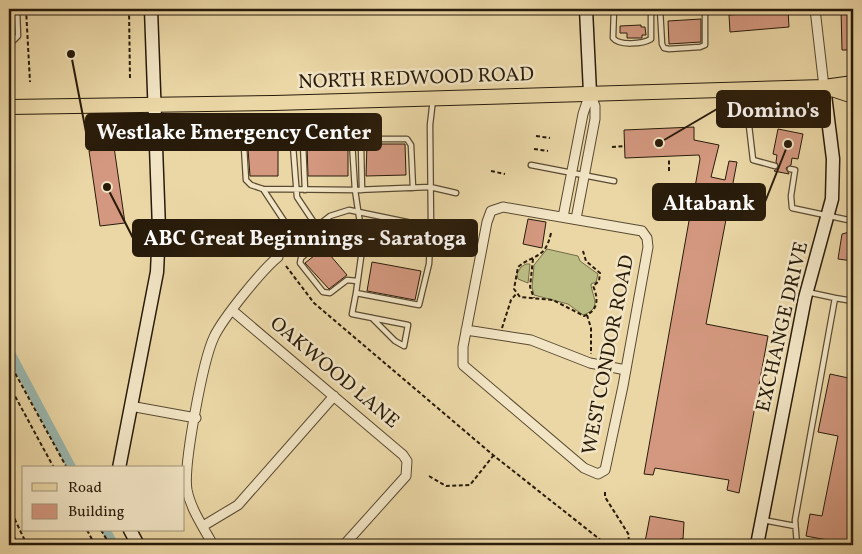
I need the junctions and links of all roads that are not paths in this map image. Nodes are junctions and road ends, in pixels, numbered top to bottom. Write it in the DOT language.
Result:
graph roads {
  1 [pos="17,9"];
  2 [pos="151,9"];
  3 [pos="586,9"];
  4 [pos="614,9"];
  5 [pos="651,9"];
  6 [pos="660,9"];
  7 [pos="705,9"];
  8 [pos="816,9"];
  9 [pos="9,45"];
  10 [pos="853,83"];
  11 [pos="824,86"];
  12 [pos="744,88"];
  13 [pos="590,93"];
  14 [pos="853,96"];
  15 [pos="433,98"];
  16 [pos="155,104"];
  17 [pos="9,107"];
  18 [pos="531,165"];
  19 [pos="775,166"];
  20 [pos="790,169"];
  21 [pos="571,173"];
  22 [pos="584,176"];
  23 [pos="614,180"];
  24 [pos="413,188"];
  25 [pos="430,188"];
  26 [pos="263,189"];
  27 [pos="295,190"];
  28 [pos="305,190"];
  29 [pos="354,190"];
  30 [pos="362,190"];
  31 [pos="456,193"];
  32 [pos="358,212"];
  33 [pos="829,216"];
  34 [pos="563,217"];
  35 [pos="576,219"];
  36 [pos="853,221"];
  37 [pos="316,227"];
  38 [pos="431,227"];
  39 [pos="298,242"];
  40 [pos="363,243"];
  41 [pos="276,254"];
  42 [pos="429,254"];
  43 [pos="357,281"];
  44 [pos="806,292"];
  45 [pos="356,293"];
  46 [pos="835,298"];
  47 [pos="853,301"];
  48 [pos="233,310"];
  49 [pos="372,318"];
  50 [pos="466,330"];
  51 [pos="626,370"];
  52 [pos="334,396"];
  53 [pos="130,406"];
  54 [pos="196,418"];
  55 [pos="120,466"];
  56 [pos="762,520"];
  57 [pos="203,526"];
  58 [pos="795,526"];
  59 [pos="131,532"];
  60 [pos="138,545"];
  61 [pos="213,545"];
  62 [pos="344,545"];
  63 [pos="757,545"];
  64 [pos="797,545"];
  1 -- 9 [label="lane"];
  2 -- 16 [label="street"];
  3 -- 13 [label="street"];
  4 -- 5 [label="lane"];
  6 -- 7 [label="lane"];
  8 -- 11 [label="street"];
  10 -- 11 [label="main road, NORTH REDWOOD ROAD"];
  11 -- 12 [label="main road, NORTH REDWOOD ROAD"];
  11 -- 14 [label="main road"];
  11 -- 33 [label="street, EXCHANGE DRIVE"];
  12 -- 13 [label="main road, NORTH REDWOOD ROAD"];
  12 -- 19 [label="lane"];
  13 -- 15 [label="main road, NORTH REDWOOD ROAD"];
  13 -- 21 [label="street"];
  13 -- 22 [label="street"];
  15 -- 16 [label="main road, NORTH REDWOOD ROAD"];
  15 -- 25 [label="lane"];
  16 -- 17 [label="main road, NORTH REDWOOD ROAD"];
  16 -- 53 [label="street"];
  18 -- 21 [label="lane"];
  20 -- 33 [label="lane"];
  21 -- 22 [label="lane"];
  21 -- 34 [label="street"];
  22 -- 23 [label="lane"];
  22 -- 35 [label="street"];
  24 -- 25 [label="lane"];
  24 -- 30 [label="lane"];
  24 -- 30 [label="lane"];
  25 -- 31 [label="lane"];
  25 -- 38 [label="lane"];
  26 -- 27 [label="lane"];
  26 -- 27 [label="lane"];
  26 -- 39 [label="lane"];
  27 -- 28 [label="lane"];
  27 -- 37 [label="lane"];
  28 -- 29 [label="lane"];
  28 -- 29 [label="lane"];
  29 -- 30 [label="lane"];
  29 -- 32 [label="lane"];
  32 -- 37 [label="lane"];
  32 -- 38 [label="lane"];
  32 -- 40 [label="lane"];
  33 -- 36 [label="lane"];
  33 -- 44 [label="street, EXCHANGE DRIVE"];
  34 -- 35 [label="street"];
  34 -- 50 [label="street"];
  35 -- 51 [label="street, WEST CONDOR ROAD"];
  37 -- 39 [label="lane"];
  38 -- 42 [label="lane"];
  39 -- 41 [label="lane"];
  40 -- 42 [label="lane"];
  40 -- 43 [label="lane"];
  40 -- 43 [label="lane"];
  41 -- 48 [label="street"];
  42 -- 45 [label="lane"];
  43 -- 45 [label="lane"];
  44 -- 46 [label="lane"];
  44 -- 56 [label="street, EXCHANGE DRIVE"];
  45 -- 49 [label="lane"];
  46 -- 47 [label="lane"];
  46 -- 58 [label="lane"];
  48 -- 52 [label="street, OAKWOOD LANE"];
  48 -- 54 [label="street"];
  49 -- 49 [label="lane"];
  50 -- 51 [label="street"];
  50 -- 51 [label="street, WEST CONDOR ROAD"];
  52 -- 57 [label="street"];
  52 -- 62 [label="street, OAKWOOD LANE"];
  53 -- 54 [label="street"];
  53 -- 55 [label="street"];
  54 -- 57 [label="street"];
  56 -- 58 [label="lane"];
  56 -- 63 [label="street, EXCHANGE DRIVE"];
  57 -- 61 [label="street"];
  58 -- 64 [label="lane"];
  59 -- 60 [label="street"];
}
